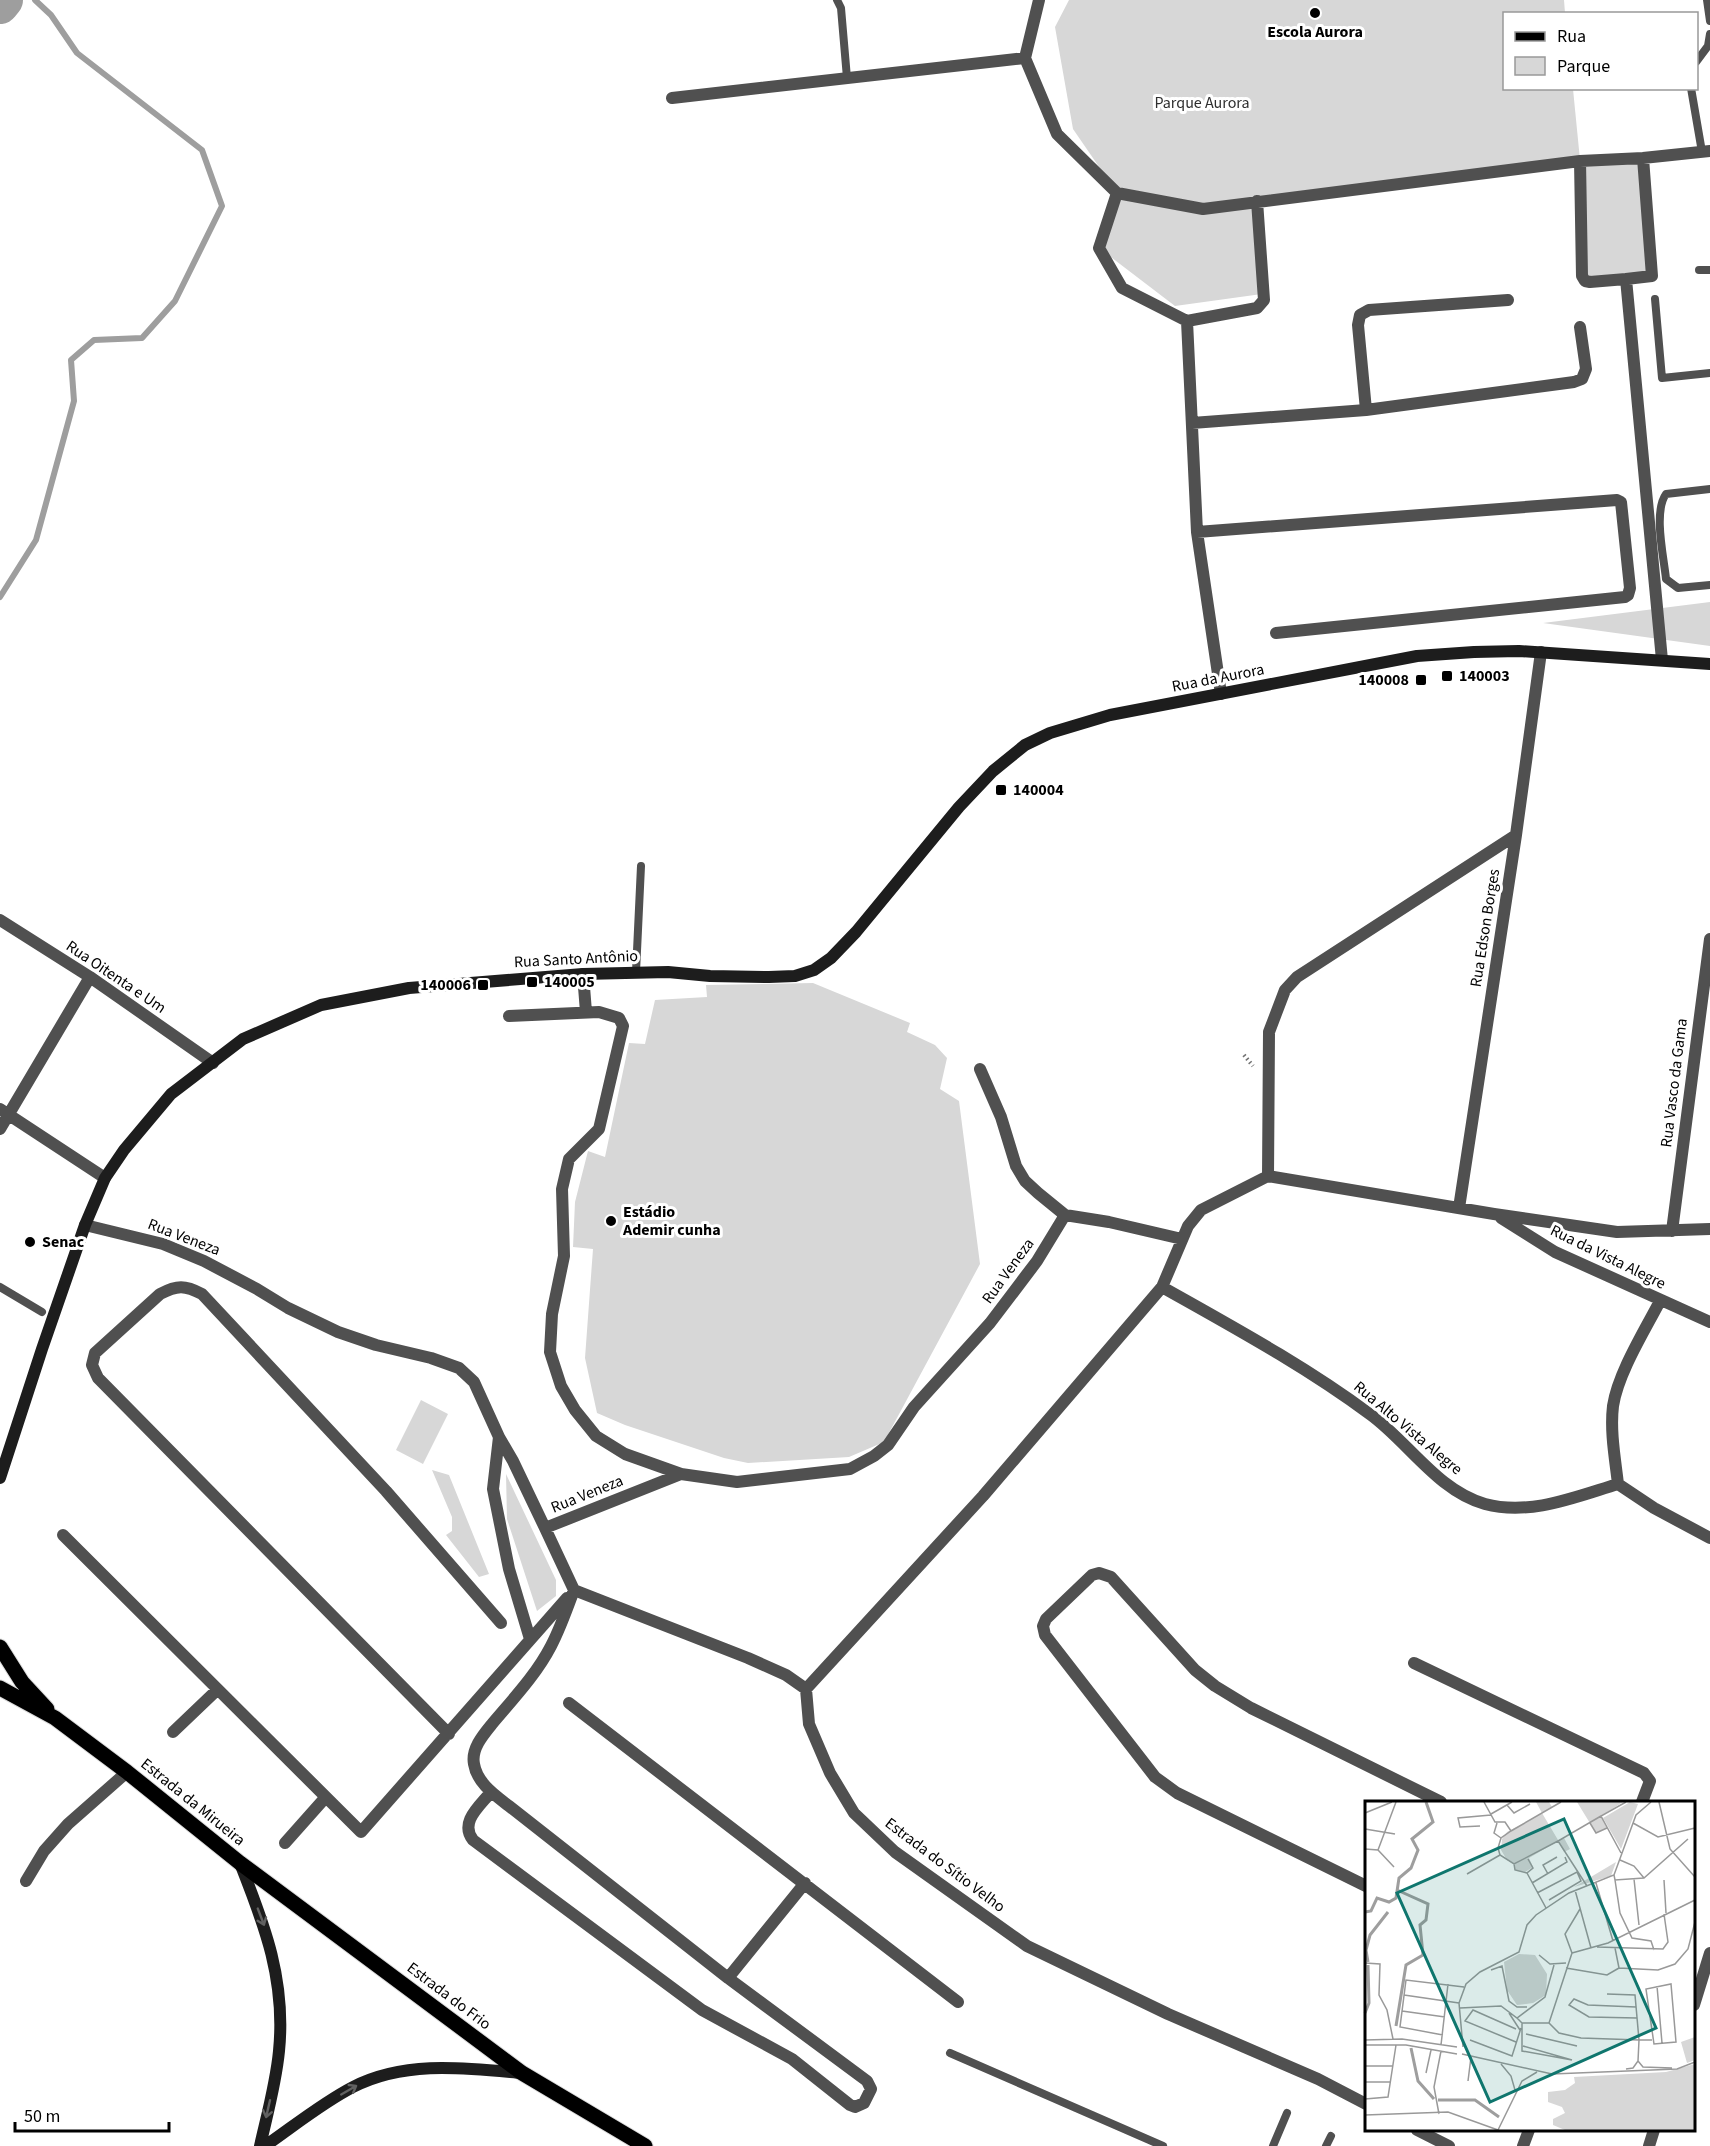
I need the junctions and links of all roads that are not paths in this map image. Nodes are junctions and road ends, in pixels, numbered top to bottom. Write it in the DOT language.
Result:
graph roads {
  1 [pos="837,0"];
  2 [pos="1039,0"];
  3 [pos="1707,0"];
  4 [pos="1710,21"];
  5 [pos="1710,34"];
  6 [pos="1709,46"];
  7 [pos="1025,58"];
  8 [pos="1698,60"];
  9 [pos="847,78"];
  10 [pos="1691,90"];
  11 [pos="672,98"];
  12 [pos="1706,151"];
  13 [pos="1643,158"];
  14 [pos="1580,160"];
  15 [pos="1117,193"];
  16 [pos="1257,201"];
  17 [pos="1699,270"];
  18 [pos="1710,270"];
  19 [pos="1626,279"];
  20 [pos="1655,299"];
  21 [pos="1508,300"];
  22 [pos="1187,321"];
  23 [pos="1580,327"];
  24 [pos="1710,373"];
  25 [pos="1366,410"];
  26 [pos="1192,423"];
  27 [pos="1710,489"];
  28 [pos="1197,532"];
  29 [pos="1710,585"];
  30 [pos="1276,633"];
  31 [pos="1541,652"];
  32 [pos="1662,660"];
  33 [pos="1710,664"];
  34 [pos="1221,694"];
  35 [pos="1516,835"];
  36 [pos="640,866"];
  37 [pos="0,920"];
  38 [pos="1710,939"];
  39 [pos="831,958"];
  40 [pos="636,972"];
  41 [pos="583,974"];
  42 [pos="90,977"];
  43 [pos="586,1012"];
  44 [pos="509,1016"];
  45 [pos="213,1063"];
  46 [pos="980,1069"];
  47 [pos="4,1112"];
  48 [pos="0,1129"];
  49 [pos="1268,1176"];
  50 [pos="105,1178"];
  51 [pos="1459,1208"];
  52 [pos="1494,1214"];
  53 [pos="1065,1215"];
  54 [pos="85,1225"];
  55 [pos="1710,1229"];
  56 [pos="1672,1231"];
  57 [pos="1182,1239"];
  58 [pos="0,1287"];
  59 [pos="1162,1287"];
  60 [pos="1660,1300"];
  61 [pos="47,1315"];
  62 [pos="1710,1322"];
  63 [pos="499,1437"];
  64 [pos="681,1474"];
  65 [pos="0,1478"];
  66 [pos="1618,1484"];
  67 [pos="545,1528"];
  68 [pos="63,1535"];
  69 [pos="1710,1538"];
  70 [pos="574,1590"];
  71 [pos="501,1623"];
  72 [pos="530,1640"];
  73 [pos="0,1647"];
  74 [pos="1414,1663"];
  75 [pos="0,1689"];
  76 [pos="806,1689"];
  77 [pos="217,1690"];
  78 [pos="569,1703"];
  79 [pos="55,1718"];
  80 [pos="173,1732"];
  81 [pos="448,1734"];
  82 [pos="127,1772"];
  83 [pos="491,1791"];
  84 [pos="325,1798"];
  85 [pos="1437,1801"];
  86 [pos="1643,1801"];
  87 [pos="285,1843"];
  88 [pos="240,1863"];
  89 [pos="26,1881"];
  90 [pos="806,1883"];
  91 [pos="1365,1886"];
  92 [pos="1710,1953"];
  93 [pos="728,1978"];
  94 [pos="958,2002"];
  95 [pos="1695,2003"];
  96 [pos="950,2053"];
  97 [pos="522,2073"];
  98 [pos="1365,2103"];
  99 [pos="1287,2114"];
  100 [pos="1419,2131"];
  101 [pos="1529,2131"];
  102 [pos="1654,2131"];
  103 [pos="1331,2136"];
  104 [pos="260,2146"];
  105 [pos="265,2146"];
  106 [pos="645,2146"];
  107 [pos="1163,2146"];
  108 [pos="1273,2146"];
  109 [pos="1326,2146"];
  110 [pos="1449,2146"];
  111 [pos="1523,2146"];
  112 [pos="1649,2146"];
  1 -- 9 [label="lane"];
  2 -- 7 [label="street"];
  3 -- 4 [label="lane"];
  5 -- 6 [label="lane"];
  6 -- 8 [label="lane"];
  7 -- 9 [label="street"];
  7 -- 15 [label="street"];
  9 -- 11 [label="street"];
  10 -- 12 [label="lane"];
  12 -- 13 [label="street"];
  13 -- 14 [label="street"];
  13 -- 19 [label="street"];
  14 -- 16 [label="street"];
  14 -- 19 [label="street"];
  15 -- 16 [label="street"];
  15 -- 22 [label="street"];
  16 -- 22 [label="street"];
  17 -- 18 [label="lane"];
  19 -- 32 [label="street"];
  20 -- 24 [label="lane"];
  21 -- 25 [label="street"];
  22 -- 26 [label="street"];
  23 -- 25 [label="street"];
  25 -- 26 [label="street"];
  26 -- 28 [label="street"];
  27 -- 29 [label="lane"];
  28 -- 30 [label="street"];
  28 -- 34 [label="street"];
  31 -- 32 [label="main road, Rua da Aurora"];
  31 -- 34 [label="main road, Rua da Aurora"];
  31 -- 35 [label="street, Rua Edson Borges"];
  32 -- 33 [label="main road, Rua da Aurora"];
  34 -- 39 [label="main road, Rua da Aurora"];
  35 -- 49 [label="street"];
  35 -- 51 [label="street, Rua Edson Borges"];
  36 -- 40 [label="lane"];
  37 -- 42 [label="street, Rua Oitenta e Um"];
  38 -- 56 [label="street, Rua Vasco da Gama"];
  39 -- 40 [label="main road, Rua Santo Antônio"];
  40 -- 41 [label="main road, Rua Santo Antônio"];
  41 -- 43 [label="street"];
  41 -- 45 [label="main road, Rua Santo Antônio"];
  42 -- 45 [label="street, Rua Oitenta e Um"];
  42 -- 47 [label="street"];
  43 -- 44 [label="street"];
  43 -- 64 [label="street"];
  45 -- 50 [label="main road"];
  46 -- 53 [label="street"];
  47 -- 48 [label="street"];
  47 -- 50 [label="street"];
  49 -- 51 [label="street"];
  49 -- 57 [label="street"];
  50 -- 54 [label="main road"];
  51 -- 52 [label="street"];
  52 -- 56 [label="street"];
  52 -- 60 [label="street, Rua da Vista Alegre"];
  53 -- 57 [label="street"];
  53 -- 64 [label="street, Rua Veneza"];
  54 -- 61 [label="main road"];
  54 -- 63 [label="street, Rua Veneza"];
  55 -- 56 [label="street"];
  57 -- 59 [label="street"];
  58 -- 61 [label="lane"];
  59 -- 66 [label="street, Rua Alto Vista Alegre"];
  59 -- 76 [label="street"];
  60 -- 62 [label="street, Rua da Vista Alegre"];
  60 -- 66 [label="street"];
  61 -- 65 [label="main road"];
  63 -- 67 [label="street, Rua Veneza"];
  63 -- 72 [label="street"];
  64 -- 67 [label="street, Rua Veneza"];
  66 -- 69 [label="street"];
  67 -- 70 [label="street"];
  68 -- 77 [label="street"];
  70 -- 72 [label="street"];
  70 -- 76 [label="street"];
  70 -- 83 [label="street"];
  71 -- 81 [label="street"];
  72 -- 81 [label="street"];
  73 -- 79 [label="main road"];
  74 -- 86 [label="street"];
  75 -- 79 [label="main road, Estrada da Mirueira"];
  76 -- 98 [label="street, Estrada do Sítio Velho"];
  77 -- 80 [label="street"];
  77 -- 84 [label="street"];
  78 -- 90 [label="street"];
  79 -- 82 [label="main road, Estrada da Mirueira"];
  81 -- 84 [label="street"];
  82 -- 88 [label="main road, Estrada da Mirueira"];
  82 -- 89 [label="street"];
  83 -- 93 [label="street"];
  83 -- 93 [label="street"];
  84 -- 87 [label="street"];
  85 -- 91 [label="street"];
  88 -- 97 [label="main road, Estrada do Frio"];
  88 -- 104 [label="main road, Estrada da Mirueira, one-way"];
  90 -- 93 [label="street"];
  90 -- 94 [label="street"];
  92 -- 95 [label="street"];
  96 -- 107 [label="lane"];
  105 -- 97 [label="main road, one-way"];
  97 -- 106 [label="main road, Estrada do Frio"];
  99 -- 108 [label="lane"];
  100 -- 110 [label="street"];
  101 -- 111 [label="street"];
  102 -- 112 [label="street"];
  103 -- 109 [label="lane"];
}
